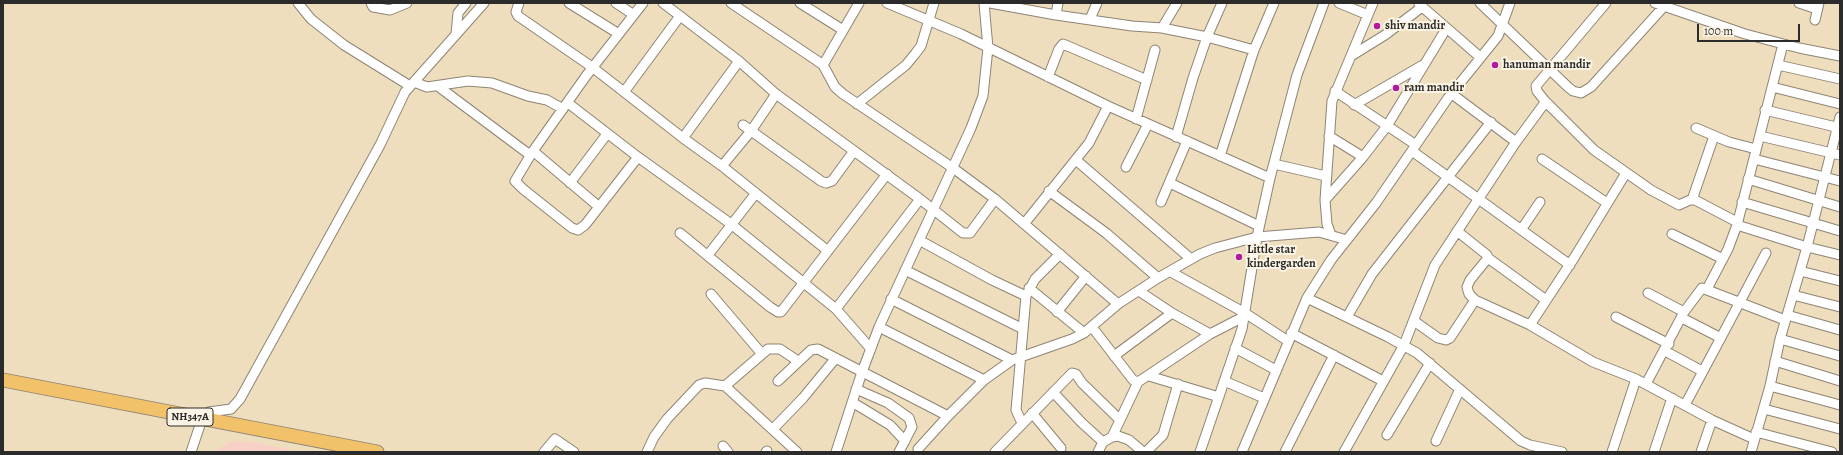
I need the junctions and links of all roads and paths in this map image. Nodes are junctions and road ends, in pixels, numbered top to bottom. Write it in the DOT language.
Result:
graph roads {
  1 [pos="298,3"];
  2 [pos="371,3"];
  3 [pos="406,3"];
  4 [pos="466,3"];
  5 [pos="484,3"];
  6 [pos="519,3"];
  7 [pos="569,3"];
  8 [pos="616,3"];
  9 [pos="643,3"];
  10 [pos="662,3"];
  11 [pos="731,3"];
  12 [pos="800,3"];
  13 [pos="859,3"];
  14 [pos="887,3"];
  15 [pos="934,3"];
  16 [pos="984,3"];
  17 [pos="990,3"];
  18 [pos="1058,3"];
  19 [pos="1097,3"];
  20 [pos="1177,3"];
  21 [pos="1222,3"];
  22 [pos="1274,3"];
  23 [pos="1324,3"];
  24 [pos="1339,3"];
  25 [pos="1373,3"];
  26 [pos="1480,3"];
  27 [pos="1510,3"];
  28 [pos="1606,3"];
  29 [pos="1655,3"];
  30 [pos="1799,3"];
  31 [pos="1420,5"];
  32 [pos="1666,5"];
  33 [pos="1818,6"];
  34 [pos="634,15"];
  35 [pos="1056,15"];
  36 [pos="1368,15"];
  37 [pos="680,16"];
  38 [pos="1090,19"];
  39 [pos="1814,20"];
  40 [pos="928,21"];
  41 [pos="1503,24"];
  42 [pos="1162,28"];
  43 [pos="1446,29"];
  44 [pos="843,30"];
  45 [pos="456,34"];
  46 [pos="618,34"];
  47 [pos="1207,37"];
  48 [pos="1783,44"];
  49 [pos="988,48"];
  50 [pos="1155,50"];
  51 [pos="1254,50"];
  52 [pos="1351,56"];
  53 [pos="1840,56"];
  54 [pos="1480,57"];
  55 [pos="739,61"];
  56 [pos="823,65"];
  57 [pos="1423,65"];
  58 [pos="1778,65"];
  59 [pos="592,68"];
  60 [pos="1550,69"];
  61 [pos="1048,77"];
  62 [pos="1840,79"];
  63 [pos="1146,80"];
  64 [pos="412,84"];
  65 [pos="439,86"];
  66 [pos="1772,88"];
  67 [pos="1335,91"];
  68 [pos="624,92"];
  69 [pos="776,94"];
  70 [pos="1452,94"];
  71 [pos="1545,101"];
  72 [pos="857,104"];
  73 [pos="1840,104"];
  74 [pos="1354,105"];
  75 [pos="566,106"];
  76 [pos="1108,106"];
  77 [pos="1766,110"];
  78 [pos="1840,117"];
  79 [pos="1136,119"];
  80 [pos="1491,122"];
  81 [pos="1148,124"];
  82 [pos="743,125"];
  83 [pos="1387,126"];
  84 [pos="1696,128"];
  85 [pos="1839,128"];
  86 [pos="751,131"];
  87 [pos="607,134"];
  88 [pos="1329,136"];
  89 [pos="1714,136"];
  90 [pos="1760,136"];
  91 [pos="1176,137"];
  92 [pos="683,138"];
  93 [pos="1187,142"];
  94 [pos="1516,142"];
  95 [pos="1414,148"];
  96 [pos="1756,149"];
  97 [pos="854,151"];
  98 [pos="531,153"];
  99 [pos="1836,154"];
  100 [pos="1220,156"];
  101 [pos="638,157"];
  102 [pos="1364,157"];
  103 [pos="1542,159"];
  104 [pos="1754,159"];
  105 [pos="1076,160"];
  106 [pos="1274,164"];
  107 [pos="722,166"];
  108 [pos="1126,167"];
  109 [pos="953,168"];
  110 [pos="1626,173"];
  111 [pos="888,174"];
  112 [pos="1326,176"];
  113 [pos="1270,178"];
  114 [pos="1448,178"];
  115 [pos="1825,178"];
  116 [pos="1748,179"];
  117 [pos="1840,181"];
  118 [pos="1170,182"];
  119 [pos="570,183"];
  120 [pos="1049,191"];
  121 [pos="756,194"];
  122 [pos="920,199"];
  123 [pos="995,199"];
  124 [pos="1324,200"];
  125 [pos="1478,200"];
  126 [pos="1692,200"];
  127 [pos="1818,201"];
  128 [pos="1161,202"];
  129 [pos="1540,202"];
  130 [pos="1742,202"];
  131 [pos="1607,203"];
  132 [pos="598,206"];
  133 [pos="1840,207"];
  134 [pos="934,210"];
  135 [pos="1737,223"];
  136 [pos="731,224"];
  137 [pos="1024,224"];
  138 [pos="1813,224"];
  139 [pos="1259,226"];
  140 [pos="1521,230"];
  141 [pos="1457,231"];
  142 [pos="1840,231"];
  143 [pos="680,233"];
  144 [pos="1672,234"];
  145 [pos="1331,235"];
  146 [pos="1257,237"];
  147 [pos="919,240"];
  148 [pos="1347,240"];
  149 [pos="1807,248"];
  150 [pos="828,251"];
  151 [pos="1766,253"];
  152 [pos="1060,254"];
  153 [pos="708,255"];
  154 [pos="1840,255"];
  155 [pos="1488,258"];
  156 [pos="1191,259"];
  157 [pos="1723,259"];
  158 [pos="1570,265"];
  159 [pos="905,270"];
  160 [pos="1800,271"];
  161 [pos="1171,272"];
  162 [pos="1086,276"];
  163 [pos="1158,278"];
  164 [pos="1840,281"];
  165 [pos="803,284"];
  166 [pos="1707,289"];
  167 [pos="1139,290"];
  168 [pos="1028,292"];
  169 [pos="1648,293"];
  170 [pos="711,294"];
  171 [pos="1793,295"];
  172 [pos="1307,298"];
  173 [pos="891,299"];
  174 [pos="1475,300"];
  175 [pos="1546,300"];
  176 [pos="1740,303"];
  177 [pos="1118,304"];
  178 [pos="1840,307"];
  179 [pos="836,310"];
  180 [pos="1058,312"];
  181 [pos="1172,313"];
  182 [pos="1245,315"];
  183 [pos="1683,315"];
  184 [pos="1347,316"];
  185 [pos="1616,317"];
  186 [pos="1786,318"];
  187 [pos="1414,321"];
  188 [pos="1530,324"];
  189 [pos="880,327"];
  190 [pos="1092,327"];
  191 [pos="1023,329"];
  192 [pos="1840,330"];
  193 [pos="1084,333"];
  194 [pos="1210,334"];
  195 [pos="1290,337"];
  196 [pos="1721,338"];
  197 [pos="1780,339"];
  198 [pos="1404,345"];
  199 [pos="1667,347"];
  200 [pos="1235,348"];
  201 [pos="871,349"];
  202 [pos="762,354"];
  203 [pos="1334,355"];
  204 [pos="1114,356"];
  205 [pos="1840,356"];
  206 [pos="1022,357"];
  207 [pos="835,359"];
  208 [pos="1012,360"];
  209 [pos="798,361"];
  210 [pos="1775,361"];
  211 [pos="1430,363"];
  212 [pos="1276,370"];
  213 [pos="1702,371"];
  214 [pos="862,372"];
  215 [pos="1149,376"];
  216 [pos="1636,379"];
  217 [pos="3,380"];
  218 [pos="984,380"];
  219 [pos="778,381"];
  220 [pos="1224,381"];
  221 [pos="1383,381"];
  222 [pos="1840,381"];
  223 [pos="1138,382"];
  224 [pos="1178,384"];
  225 [pos="1646,384"];
  226 [pos="725,386"];
  227 [pos="1770,386"];
  228 [pos="856,389"];
  229 [pos="1460,389"];
  230 [pos="1053,392"];
  231 [pos="1219,397"];
  232 [pos="1264,398"];
  233 [pos="1672,398"];
  234 [pos="852,402"];
  235 [pos="1685,405"];
  236 [pos="1840,405"];
  237 [pos="1764,409"];
  238 [pos="1032,413"];
  239 [pos="948,416"];
  240 [pos="201,419"];
  241 [pos="1120,420"];
  242 [pos="1712,420"];
  243 [pos="1022,423"];
  244 [pos="773,428"];
  245 [pos="1840,429"];
  246 [pos="1388,435"];
  247 [pos="1755,435"];
  248 [pos="1112,437"];
  249 [pos="1436,441"];
  250 [pos="905,442"];
  251 [pos="1103,442"];
  252 [pos="1061,448"];
  253 [pos="918,449"];
  254 [pos="191,452"];
  255 [pos="378,452"];
  256 [pos="544,452"];
  257 [pos="574,452"];
  258 [pos="647,452"];
  259 [pos="798,452"];
  260 [pos="836,452"];
  261 [pos="899,452"];
  262 [pos="995,452"];
  263 [pos="1098,452"];
  264 [pos="1143,452"];
  265 [pos="1146,452"];
  266 [pos="1200,452"];
  267 [pos="1242,452"];
  268 [pos="1286,452"];
  269 [pos="1344,452"];
  270 [pos="1562,452"];
  271 [pos="1612,452"];
  272 [pos="1654,452"];
  273 [pos="1701,452"];
  274 [pos="1751,452"];
  275 [pos="1832,452"];
  1 -- 64 [label="street"];
  2 -- 3 [label="street"];
  4 -- 45 [label="street"];
  5 -- 45 [label="street"];
  6 -- 59 [label="street"];
  7 -- 46 [label="street"];
  8 -- 34 [label="street"];
  9 -- 34 [label="street"];
  10 -- 37 [label="street"];
  11 -- 56 [label="street"];
  12 -- 44 [label="street"];
  13 -- 44 [label="street"];
  14 -- 40 [label="street"];
  15 -- 40 [label="street"];
  16 -- 49 [label="street"];
  17 -- 35 [label="street"];
  18 -- 35 [label="street"];
  19 -- 38 [label="street"];
  20 -- 42 [label="street"];
  21 -- 47 [label="street"];
  22 -- 51 [label="street"];
  23 -- 106 [label="street"];
  24 -- 36 [label="street"];
  25 -- 36 [label="street"];
  26 -- 41 [label="street"];
  27 -- 41 [label="street"];
  28 -- 60 [label="street"];
  29 -- 32 [label="street"];
  30 -- 33 [label="street"];
  31 -- 43 [label="street"];
  31 -- 52 [label="street"];
  32 -- 48 [label="street"];
  32 -- 60 [label="street"];
  33 -- 39 [label="street"];
  34 -- 46 [label="street"];
  35 -- 38 [label="street"];
  36 -- 52 [label="street"];
  37 -- 55 [label="street"];
  37 -- 68 [label="street"];
  38 -- 42 [label="street"];
  40 -- 49 [label="street"];
  40 -- 72 [label="street"];
  41 -- 54 [label="street"];
  41 -- 60 [label="street"];
  42 -- 47 [label="street"];
  43 -- 54 [label="street"];
  43 -- 57 [label="street"];
  44 -- 56 [label="street"];
  45 -- 64 [label="street"];
  46 -- 59 [label="street"];
  47 -- 51 [label="street"];
  47 -- 91 [label="street"];
  48 -- 53 [label="street"];
  48 -- 58 [label="street"];
  49 -- 61 [label="street"];
  49 -- 109 [label="street"];
  50 -- 63 [label="street"];
  51 -- 100 [label="street"];
  52 -- 67 [label="street"];
  54 -- 70 [label="street"];
  55 -- 69 [label="street"];
  55 -- 92 [label="street"];
  56 -- 72 [label="street"];
  57 -- 74 [label="street"];
  57 -- 83 [label="street"];
  58 -- 62 [label="street"];
  58 -- 66 [label="street"];
  59 -- 68 [label="street"];
  59 -- 75 [label="street"];
  60 -- 71 [label="street"];
  61 -- 63 [label="street"];
  61 -- 76 [label="street"];
  63 -- 79 [label="street"];
  64 -- 65 [label="street"];
  64 -- 240 [label="street"];
  65 -- 75 [label="street"];
  65 -- 98 [label="street"];
  66 -- 73 [label="street"];
  66 -- 77 [label="street"];
  67 -- 74 [label="street"];
  67 -- 88 [label="street"];
  68 -- 92 [label="street"];
  69 -- 86 [label="street"];
  69 -- 97 [label="street"];
  70 -- 80 [label="street"];
  70 -- 95 [label="street"];
  71 -- 94 [label="street"];
  71 -- 110 [label="street"];
  72 -- 109 [label="street"];
  74 -- 83 [label="street"];
  75 -- 87 [label="street"];
  75 -- 98 [label="street"];
  76 -- 79 [label="street"];
  76 -- 105 [label="street"];
  77 -- 85 [label="street"];
  77 -- 90 [label="street"];
  78 -- 85 [label="street"];
  79 -- 81 [label="street"];
  80 -- 94 [label="street"];
  80 -- 114 [label="street"];
  81 -- 91 [label="street"];
  81 -- 108 [label="street"];
  82 -- 86 [label="street"];
  83 -- 95 [label="street"];
  83 -- 102 [label="street"];
  84 -- 89 [label="street"];
  85 -- 99 [label="street"];
  86 -- 97 [label="street"];
  86 -- 107 [label="street"];
  87 -- 101 [label="street"];
  87 -- 119 [label="street"];
  88 -- 102 [label="street"];
  88 -- 112 [label="street"];
  89 -- 96 [label="street"];
  89 -- 126 [label="street"];
  90 -- 96 [label="street"];
  90 -- 99 [label="street"];
  91 -- 93 [label="street"];
  92 -- 107 [label="street"];
  93 -- 100 [label="street"];
  93 -- 118 [label="street"];
  94 -- 125 [label="street"];
  95 -- 114 [label="street"];
  95 -- 148 [label="street"];
  96 -- 104 [label="street"];
  97 -- 111 [label="street"];
  98 -- 119 [label="street"];
  98 -- 132 [label="street"];
  99 -- 115 [label="street"];
  100 -- 113 [label="street"];
  101 -- 132 [label="street"];
  101 -- 136 [label="street"];
  102 -- 124 [label="street"];
  103 -- 131 [label="street"];
  104 -- 115 [label="street"];
  104 -- 116 [label="street"];
  105 -- 120 [label="street"];
  105 -- 156 [label="street"];
  106 -- 112 [label="street"];
  106 -- 113 [label="street"];
  107 -- 121 [label="street"];
  109 -- 123 [label="street"];
  109 -- 134 [label="street"];
  110 -- 126 [label="street"];
  110 -- 131 [label="street"];
  111 -- 122 [label="street"];
  111 -- 150 [label="street"];
  112 -- 124 [label="street"];
  113 -- 139 [label="street"];
  114 -- 125 [label="street"];
  114 -- 184 [label="street"];
  115 -- 117 [label="street"];
  115 -- 127 [label="street"];
  116 -- 127 [label="street"];
  116 -- 130 [label="street"];
  118 -- 128 [label="street"];
  118 -- 139 [label="street"];
  119 -- 132 [label="street"];
  120 -- 137 [label="street"];
  120 -- 163 [label="street"];
  121 -- 136 [label="street"];
  121 -- 150 [label="street"];
  122 -- 134 [label="street"];
  122 -- 179 [label="street"];
  123 -- 134 [label="street"];
  123 -- 137 [label="street"];
  124 -- 145 [label="street"];
  125 -- 140 [label="street"];
  125 -- 141 [label="street"];
  126 -- 135 [label="street"];
  127 -- 133 [label="street"];
  127 -- 138 [label="street"];
  129 -- 140 [label="street"];
  130 -- 135 [label="street"];
  130 -- 138 [label="street"];
  131 -- 158 [label="street"];
  134 -- 147 [label="street"];
  135 -- 149 [label="street"];
  135 -- 157 [label="street"];
  136 -- 153 [label="street"];
  136 -- 165 [label="street"];
  137 -- 152 [label="street"];
  138 -- 142 [label="street"];
  138 -- 149 [label="street"];
  139 -- 146 [label="street"];
  140 -- 158 [label="street"];
  141 -- 155 [label="street"];
  141 -- 187 [label="street"];
  143 -- 153 [label="street"];
  144 -- 157 [label="street"];
  145 -- 146 [label="street"];
  145 -- 148 [label="street"];
  146 -- 156 [label="street"];
  146 -- 182 [label="street"];
  147 -- 159 [label="street"];
  147 -- 168 [label="street"];
  148 -- 172 [label="street"];
  149 -- 154 [label="street"];
  149 -- 160 [label="street"];
  150 -- 165 [label="street"];
  151 -- 176 [label="street"];
  152 -- 162 [label="street"];
  152 -- 168 [label="street"];
  153 -- 165 [label="street"];
  155 -- 174 [label="street"];
  155 -- 175 [label="street"];
  156 -- 161 [label="street"];
  157 -- 166 [label="street"];
  158 -- 175 [label="street"];
  159 -- 173 [label="street"];
  159 -- 191 [label="street"];
  160 -- 164 [label="street"];
  160 -- 171 [label="street"];
  161 -- 163 [label="street"];
  161 -- 182 [label="street"];
  162 -- 177 [label="street"];
  162 -- 180 [label="street"];
  163 -- 167 [label="street"];
  165 -- 179 [label="street"];
  166 -- 176 [label="street"];
  166 -- 183 [label="street"];
  167 -- 177 [label="street"];
  167 -- 181 [label="street"];
  168 -- 180 [label="street"];
  168 -- 191 [label="street"];
  169 -- 183 [label="street"];
  170 -- 202 [label="street"];
  171 -- 178 [label="street"];
  171 -- 186 [label="street"];
  172 -- 184 [label="street"];
  172 -- 195 [label="street"];
  173 -- 189 [label="street"];
  173 -- 208 [label="street"];
  174 -- 187 [label="street"];
  174 -- 188 [label="street"];
  175 -- 188 [label="street"];
  176 -- 186 [label="street"];
  176 -- 196 [label="street"];
  177 -- 190 [label="street"];
  179 -- 201 [label="street"];
  180 -- 193 [label="street"];
  181 -- 194 [label="street"];
  181 -- 204 [label="street"];
  182 -- 194 [label="street"];
  182 -- 195 [label="street"];
  182 -- 200 [label="street"];
  183 -- 196 [label="street"];
  183 -- 199 [label="street"];
  184 -- 198 [label="street"];
  185 -- 199 [label="street"];
  186 -- 192 [label="street"];
  186 -- 197 [label="street"];
  187 -- 198 [label="street"];
  188 -- 216 [label="street"];
  189 -- 201 [label="street"];
  189 -- 218 [label="street"];
  190 -- 193 [label="street"];
  190 -- 204 [label="street"];
  191 -- 206 [label="street"];
  193 -- 206 [label="street"];
  194 -- 215 [label="street"];
  195 -- 203 [label="street"];
  195 -- 212 [label="street"];
  196 -- 213 [label="street"];
  197 -- 205 [label="street"];
  197 -- 210 [label="street"];
  198 -- 211 [label="street"];
  198 -- 221 [label="street"];
  199 -- 213 [label="street"];
  199 -- 225 [label="street"];
  200 -- 212 [label="street"];
  200 -- 220 [label="street"];
  201 -- 214 [label="street"];
  202 -- 209 [label="street"];
  202 -- 226 [label="street"];
  203 -- 221 [label="street"];
  203 -- 268 [label="street"];
  204 -- 223 [label="street"];
  206 -- 208 [label="street"];
  206 -- 243 [label="street"];
  207 -- 209 [label="street"];
  207 -- 214 [label="street"];
  207 -- 244 [label="street"];
  208 -- 218 [label="street"];
  209 -- 219 [label="street"];
  210 -- 222 [label="street"];
  210 -- 227 [label="street"];
  211 -- 229 [label="street"];
  211 -- 246 [label="street"];
  212 -- 232 [label="street"];
  213 -- 235 [label="street"];
  214 -- 228 [label="street"];
  214 -- 239 [label="street"];
  215 -- 223 [label="street"];
  215 -- 224 [label="street"];
  216 -- 225 [label="street"];
  216 -- 271 [label="street"];
  217 -- 240 [label="highway, NH347A"];
  218 -- 239 [label="street"];
  220 -- 231 [label="street"];
  220 -- 232 [label="street"];
  221 -- 269 [label="street"];
  223 -- 241 [label="street"];
  224 -- 231 [label="street"];
  224 -- 265 [label="street"];
  225 -- 233 [label="street"];
  226 -- 244 [label="street"];
  226 -- 258 [label="street"];
  227 -- 236 [label="street"];
  227 -- 237 [label="street"];
  228 -- 234 [label="street"];
  228 -- 250 [label="street"];
  229 -- 249 [label="street"];
  229 -- 270 [label="street"];
  230 -- 238 [label="street"];
  230 -- 241 [label="street"];
  230 -- 251 [label="street"];
  231 -- 266 [label="street"];
  232 -- 267 [label="street"];
  233 -- 235 [label="street"];
  233 -- 272 [label="street"];
  234 -- 250 [label="street"];
  234 -- 260 [label="street"];
  235 -- 242 [label="street"];
  237 -- 245 [label="street"];
  237 -- 247 [label="street"];
  238 -- 243 [label="street"];
  238 -- 252 [label="street"];
  239 -- 253 [label="street"];
  240 -- 254 [label="street"];
  240 -- 255 [label="highway, NH347A"];
  241 -- 248 [label="street"];
  242 -- 247 [label="street"];
  242 -- 273 [label="street"];
  243 -- 262 [label="street"];
  244 -- 259 [label="street"];
  247 -- 274 [label="street"];
  247 -- 275 [label="street"];
  248 -- 251 [label="street"];
  248 -- 264 [label="street"];
  250 -- 261 [label="street"];
  251 -- 263 [label="street"];
  256 -- 257 [label="street"];
}
